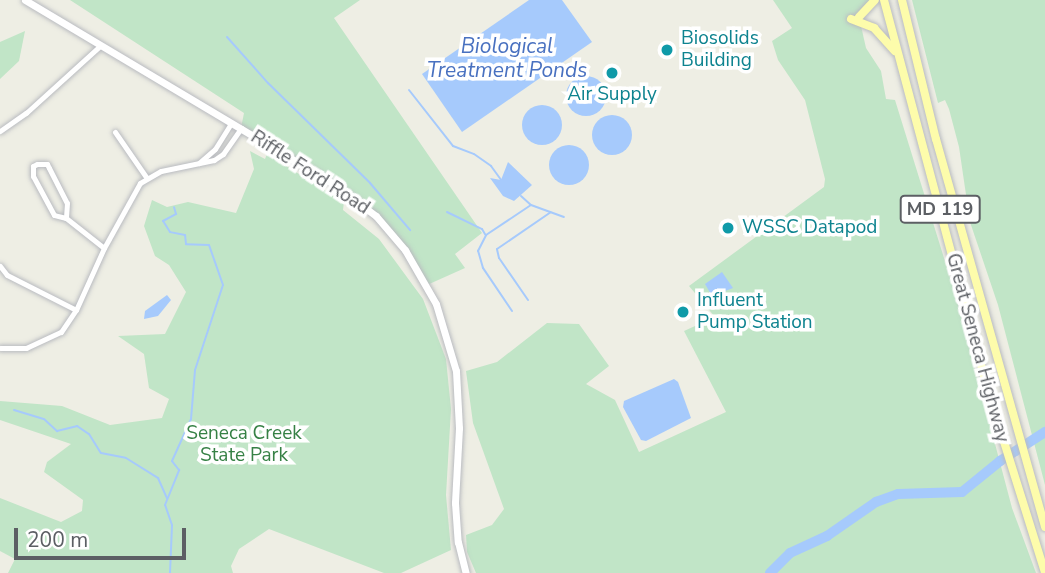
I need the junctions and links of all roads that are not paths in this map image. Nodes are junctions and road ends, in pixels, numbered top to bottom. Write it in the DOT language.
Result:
graph roads {
  1 [pos="25,0"];
  2 [pos="875,0"];
  3 [pos="884,0"];
  4 [pos="901,0"];
  5 [pos="101,45"];
  6 [pos="899,58"];
  7 [pos="231,123"];
  8 [pos="241,128"];
  9 [pos="0,131"];
  10 [pos="115,132"];
  11 [pos="199,163"];
  12 [pos="146,177"];
  13 [pos="66,218"];
  14 [pos="104,248"];
  15 [pos="0,266"];
  16 [pos="76,310"];
  17 [pos="0,348"];
  18 [pos="1045,527"];
  19 [pos="466,573"];
  20 [pos="1045,573"];
  1 -- 5 [label="street, Riffle Ford Road"];
  2 -- 6 [label="main road"];
  3 -- 6 [label="main road, Great Seneca Highway / MD 119"];
  4 -- 18 [label="main road, Great Seneca Highway / MD 119"];
  5 -- 7 [label="street, Riffle Ford Road"];
  5 -- 9 [label="street"];
  6 -- 20 [label="main road, Great Seneca Highway / MD 119"];
  7 -- 8 [label="street, Riffle Ford Road"];
  7 -- 11 [label="street"];
  8 -- 11 [label="street"];
  8 -- 19 [label="street, Riffle Ford Road"];
  10 -- 12 [label="street"];
  11 -- 12 [label="street"];
  12 -- 14 [label="street"];
  13 -- 13 [label="street"];
  13 -- 14 [label="street"];
  14 -- 16 [label="street"];
  15 -- 16 [label="street"];
  16 -- 17 [label="street"];
}
